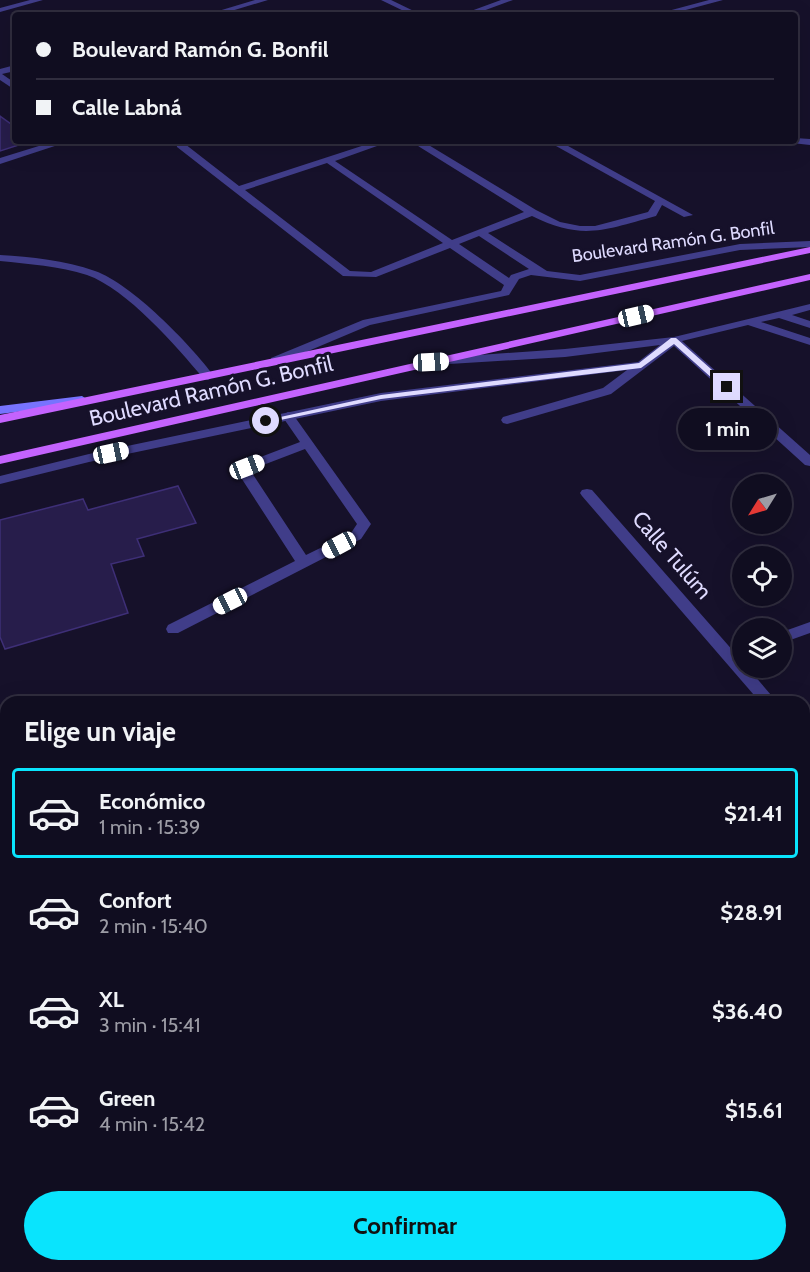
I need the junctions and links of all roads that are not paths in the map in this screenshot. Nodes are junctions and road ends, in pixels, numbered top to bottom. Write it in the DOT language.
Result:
graph roads {
  1 [pos="39,0"];
  2 [pos="264,0"];
  3 [pos="385,0"];
  4 [pos="509,0"];
  5 [pos="717,3"];
  6 [pos="0,10"];
  7 [pos="220,12"];
  8 [pos="411,12"];
  9 [pos="473,12"];
  10 [pos="672,12"];
  11 [pos="0,74"];
  12 [pos="12,84"];
  13 [pos="55,144"];
  14 [pos="180,144"];
  15 [pos="377,144"];
  16 [pos="420,144"];
  17 [pos="557,144"];
  18 [pos="328,160"];
  19 [pos="0,161"];
  20 [pos="238,189"];
  21 [pos="660,200"];
  22 [pos="532,212"];
  23 [pos="688,215"];
  24 [pos="480,232"];
  25 [pos="452,243"];
  26 [pos="810,244"];
  27 [pos="810,250"];
  28 [pos="0,258"];
  29 [pos="527,263"];
  30 [pos="493,272"];
  31 [pos="543,273"];
  32 [pos="810,277"];
  33 [pos="510,284"];
  34 [pos="810,308"];
  35 [pos="780,314"];
  36 [pos="749,322"];
  37 [pos="810,325"];
  38 [pos="674,340"];
  39 [pos="810,342"];
  40 [pos="275,361"];
  41 [pos="431,362"];
  42 [pos="641,365"];
  43 [pos="208,376"];
  44 [pos="94,399"];
  45 [pos="0,410"];
  46 [pos="288,416"];
  47 [pos="0,419"];
  48 [pos="507,420"];
  49 [pos="309,443"];
  50 [pos="21,455"];
  51 [pos="0,462"];
  52 [pos="810,462"];
  53 [pos="0,480"];
  54 [pos="587,493"];
  55 [pos="304,563"];
  56 [pos="810,627"];
  57 [pos="174,629"];
  58 [pos="792,634"];
  59 [pos="732,651"];
  60 [pos="752,678"];
  61 [pos="765,696"];
  1 -- 6 [label="street"];
  2 -- 7 [label="street"];
  3 -- 8 [label="street"];
  4 -- 9 [label="street"];
  5 -- 10 [label="street"];
  11 -- 12 [label="street"];
  13 -- 19 [label="street"];
  14 -- 20 [label="street"];
  15 -- 18 [label="street"];
  16 -- 22 [label="street"];
  17 -- 21 [label="street"];
  18 -- 20 [label="street"];
  18 -- 25 [label="street"];
  20 -- 25 [label="street"];
  21 -- 22 [label="street"];
  21 -- 23 [label="street"];
  22 -- 24 [label="street"];
  24 -- 25 [label="street"];
  24 -- 29 [label="street"];
  25 -- 30 [label="street"];
  26 -- 31 [label="street, Boulevard Ramón G. Bonfil"];
  27 -- 40 [label="main road, Boulevard Ramón G. Bonfil"];
  28 -- 43 [label="street"];
  29 -- 30 [label="street"];
  29 -- 31 [label="street"];
  30 -- 33 [label="street"];
  31 -- 33 [label="street, Boulevard Ramón G. Bonfil"];
  32 -- 41 [label="main road, Boulevard Ramón G. Bonfil"];
  33 -- 40 [label="street, Boulevard Ramón G. Bonfil"];
  34 -- 35 [label="street, Boulevard Ramón G. Bonfil"];
  35 -- 36 [label="street, Boulevard Ramón G. Bonfil"];
  35 -- 37 [label="street"];
  36 -- 38 [label="street, Boulevard Ramón G. Bonfil"];
  36 -- 39 [label="street"];
  38 -- 41 [label="street, Boulevard Ramón G. Bonfil"];
  38 -- 42 [label="street, Boulevard Ramón G. Bonfil"];
  38 -- 52 [label="street"];
  40 -- 43 [label="main road, Boulevard Ramón G. Bonfil"];
  41 -- 50 [label="main road, Boulevard Ramón G. Bonfil"];
  42 -- 46 [label="street, Boulevard Ramón G. Bonfil"];
  42 -- 48 [label="street"];
  43 -- 44 [label="main road, Boulevard Ramón G. Bonfil"];
  44 -- 45 [label="street"];
  44 -- 47 [label="main road, Boulevard Ramón G. Bonfil"];
  46 -- 49 [label="street"];
  46 -- 53 [label="street, Boulevard Ramón G. Bonfil"];
  49 -- 55 [label="street"];
  49 -- 55 [label="street"];
  50 -- 51 [label="street"];
  54 -- 59 [label="street, Calle Tulúm"];
  55 -- 57 [label="street"];
  56 -- 58 [label="street"];
  60 -- 61 [label="street, Calle Tulúm"];
}
